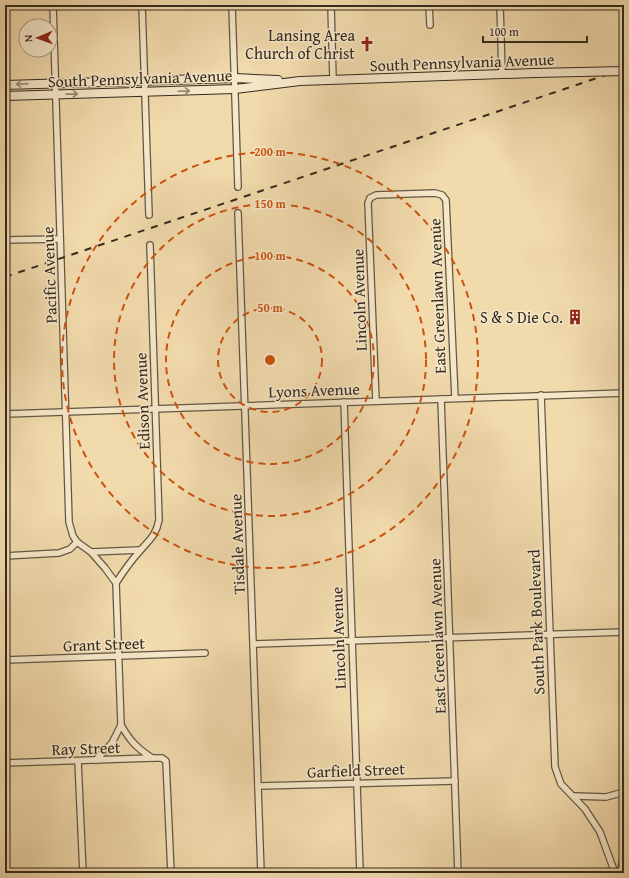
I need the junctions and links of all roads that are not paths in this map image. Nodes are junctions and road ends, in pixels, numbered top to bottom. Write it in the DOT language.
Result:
graph roads {
  1 [pos="53,5"];
  2 [pos="142,5"];
  3 [pos="232,5"];
  4 [pos="331,5"];
  5 [pos="429,5"];
  6 [pos="500,5"];
  7 [pos="430,25"];
  8 [pos="624,72"];
  9 [pos="502,74"];
  10 [pos="235,78"];
  11 [pos="145,80"];
  12 [pos="333,80"];
  13 [pos="300,81"];
  14 [pos="56,83"];
  15 [pos="5,85"];
  16 [pos="235,89"];
  17 [pos="145,92"];
  18 [pos="56,94"];
  19 [pos="5,96"];
  20 [pos="238,188"];
  21 [pos="442,195"];
  22 [pos="238,213"];
  23 [pos="149,215"];
  24 [pos="60,238"];
  25 [pos="5,240"];
  26 [pos="150,245"];
  27 [pos="624,393"];
  28 [pos="541,396"];
  29 [pos="455,398"];
  30 [pos="441,399"];
  31 [pos="376,401"];
  32 [pos="344,402"];
  33 [pos="245,406"];
  34 [pos="155,408"];
  35 [pos="66,412"];
  36 [pos="5,414"];
  37 [pos="77,542"];
  38 [pos="140,550"];
  39 [pos="91,552"];
  40 [pos="5,556"];
  41 [pos="116,583"];
  42 [pos="624,632"];
  43 [pos="550,634"];
  44 [pos="450,638"];
  45 [pos="351,640"];
  46 [pos="254,644"];
  47 [pos="204,653"];
  48 [pos="119,656"];
  49 [pos="5,660"];
  50 [pos="121,725"];
  51 [pos="152,758"];
  52 [pos="95,760"];
  53 [pos="78,761"];
  54 [pos="5,763"];
  55 [pos="455,781"];
  56 [pos="357,783"];
  57 [pos="258,786"];
  58 [pos="624,792"];
  59 [pos="574,796"];
  60 [pos="624,855"];
  61 [pos="83,873"];
  62 [pos="171,873"];
  63 [pos="261,873"];
  64 [pos="360,873"];
  65 [pos="458,873"];
  66 [pos="615,873"];
  67 [pos="620,873"];
  1 -- 14 [label="street, Pacific Avenue"];
  2 -- 11 [label="street"];
  3 -- 10 [label="street"];
  4 -- 12 [label="street"];
  5 -- 7 [label="street"];
  6 -- 9 [label="street"];
  8 -- 9 [label="main road, South Pennsylvania Avenue, bridge"];
  9 -- 12 [label="main road, South Pennsylvania Avenue"];
  10 -- 11 [label="main road, South Pennsylvania Avenue"];
  10 -- 13 [label="main road, South Pennsylvania Avenue"];
  10 -- 16 [label="street"];
  11 -- 14 [label="main road, South Pennsylvania Avenue"];
  11 -- 17 [label="street"];
  12 -- 13 [label="main road, South Pennsylvania Avenue"];
  13 -- 16 [label="main road, South Pennsylvania Avenue"];
  14 -- 15 [label="main road, South Pennsylvania Avenue, one-way"];
  14 -- 18 [label="street, Pacific Avenue"];
  17 -- 16 [label="main road, South Pennsylvania Avenue, one-way"];
  16 -- 20 [label="street"];
  18 -- 17 [label="main road, South Pennsylvania Avenue, one-way"];
  17 -- 23 [label="street"];
  18 -- 19 [label="main road, South Pennsylvania Avenue"];
  18 -- 24 [label="street, Pacific Avenue"];
  21 -- 29 [label="street, East Greenlawn Avenue"];
  21 -- 31 [label="street, Lincoln Avenue"];
  22 -- 33 [label="street, Tisdale Avenue"];
  24 -- 25 [label="street"];
  24 -- 35 [label="street, Pacific Avenue"];
  26 -- 34 [label="street, Edison Avenue"];
  27 -- 28 [label="street, Lyons Avenue"];
  28 -- 29 [label="street, Lyons Avenue"];
  28 -- 43 [label="street, South Park Boulevard"];
  29 -- 30 [label="street, Lyons Avenue"];
  30 -- 31 [label="street, Lyons Avenue"];
  30 -- 44 [label="street, East Greenlawn Avenue"];
  31 -- 32 [label="street, Lyons Avenue"];
  32 -- 33 [label="street, Lyons Avenue"];
  32 -- 45 [label="street, Lincoln Avenue"];
  33 -- 34 [label="street, Lyons Avenue"];
  33 -- 46 [label="street, Tisdale Avenue"];
  34 -- 35 [label="street, Lyons Avenue"];
  34 -- 38 [label="street, Edison Avenue"];
  35 -- 36 [label="street, Lyons Avenue"];
  35 -- 37 [label="street, Pacific Avenue"];
  37 -- 39 [label="street"];
  37 -- 40 [label="street"];
  38 -- 39 [label="street"];
  38 -- 41 [label="street, Edison Avenue"];
  39 -- 41 [label="street"];
  41 -- 48 [label="street"];
  42 -- 43 [label="street"];
  43 -- 44 [label="street"];
  43 -- 59 [label="street, South Park Boulevard"];
  44 -- 45 [label="street"];
  44 -- 55 [label="street, East Greenlawn Avenue"];
  45 -- 46 [label="street"];
  45 -- 56 [label="street, Lincoln Avenue"];
  46 -- 57 [label="street, Tisdale Avenue"];
  47 -- 48 [label="street, Grant Street"];
  48 -- 49 [label="street, Grant Street"];
  48 -- 50 [label="street"];
  50 -- 51 [label="street"];
  50 -- 52 [label="street"];
  51 -- 52 [label="street, Ray Street"];
  51 -- 62 [label="street, Ray Street"];
  52 -- 53 [label="street, Ray Street"];
  53 -- 54 [label="street, Ray Street"];
  53 -- 61 [label="street"];
  55 -- 56 [label="street, Garfield Street"];
  55 -- 65 [label="street, East Greenlawn Avenue"];
  56 -- 57 [label="street, Garfield Street"];
  56 -- 64 [label="street, Lincoln Avenue"];
  57 -- 63 [label="street, Tisdale Avenue"];
  58 -- 59 [label="street"];
  59 -- 66 [label="street, South Park Boulevard"];
  60 -- 67 [label="street"];
}
